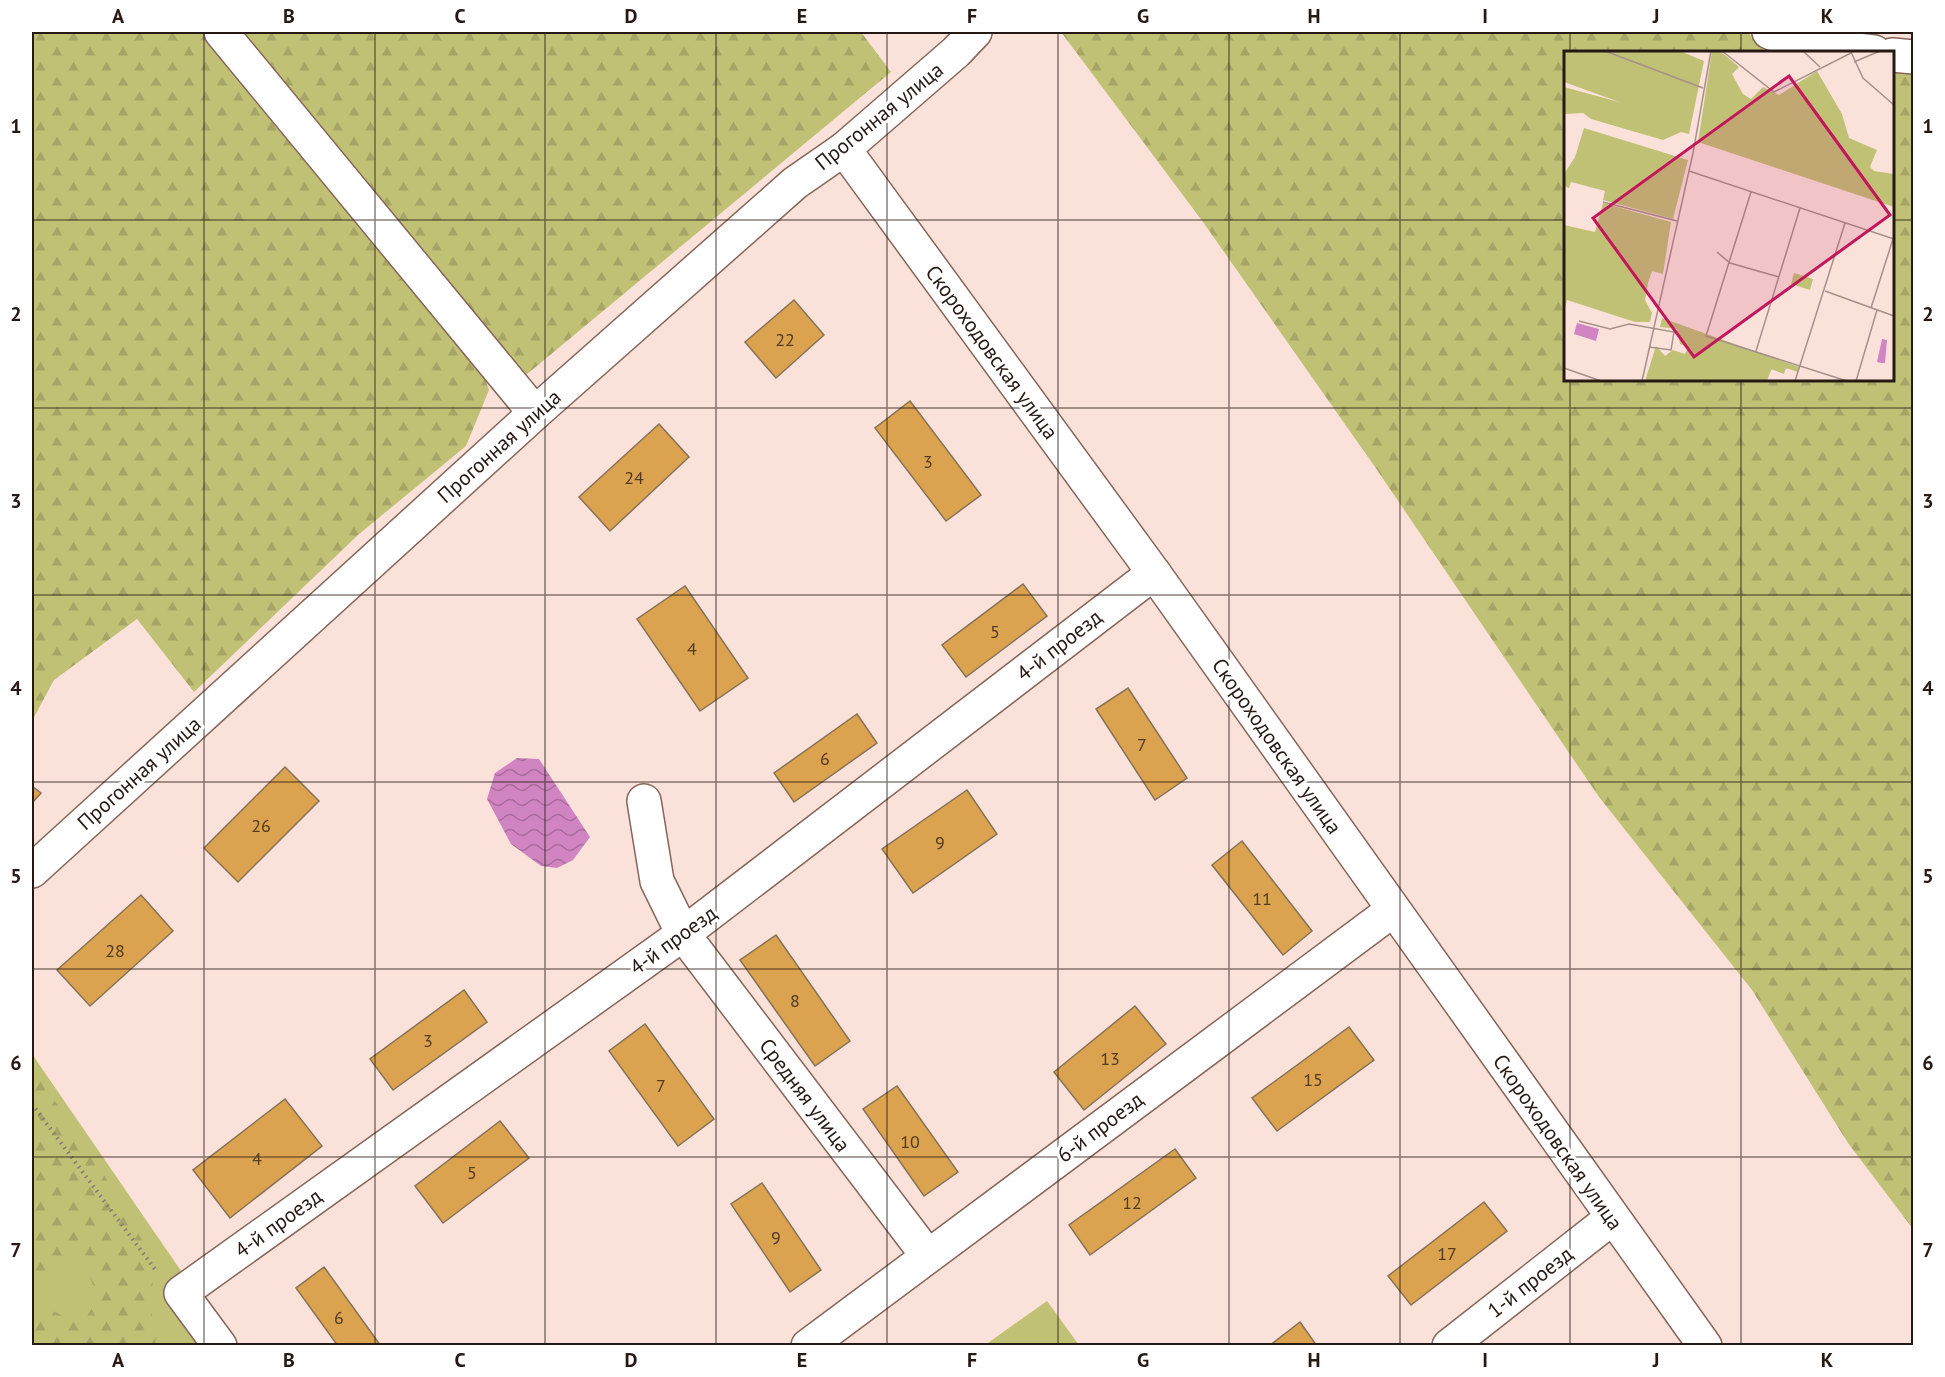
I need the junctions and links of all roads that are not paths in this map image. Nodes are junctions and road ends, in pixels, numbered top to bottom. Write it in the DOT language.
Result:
graph roads {
  1 [pos="221,32"];
  2 [pos="975,32"];
  3 [pos="1769,32"];
  4 [pos="1865,51"];
  5 [pos="1894,55"];
  6 [pos="1914,57"];
  7 [pos="844,149"];
  8 [pos="535,413"];
  9 [pos="1154,573"];
  10 [pos="644,801"];
  11 [pos="32,871"];
  12 [pos="1393,910"];
  13 [pos="683,934"];
  14 [pos="1612,1218"];
  15 [pos="927,1255"];
  16 [pos="220,1346"];
  17 [pos="808,1346"];
  18 [pos="1449,1346"];
  19 [pos="1705,1346"];
  1 -- 8 [label="street"];
  2 -- 7 [label="street, Прогонная улица"];
  3 -- 4 [label="street"];
  5 -- 6 [label="street"];
  7 -- 8 [label="street, Прогонная улица"];
  7 -- 9 [label="street, Скороходовская улица"];
  8 -- 11 [label="street, Прогонная улица"];
  9 -- 12 [label="street, Скороходовская улица"];
  9 -- 13 [label="street, 4-й проезд"];
  10 -- 13 [label="street, Средняя улица"];
  12 -- 14 [label="street, Скороходовская улица"];
  12 -- 15 [label="street, 6-й проезд"];
  13 -- 15 [label="street, Средняя улица"];
  13 -- 16 [label="street, 4-й проезд"];
  14 -- 18 [label="street, 1-й проезд"];
  14 -- 19 [label="street, Скороходовская улица"];
  15 -- 17 [label="street, 6-й проезд"];
}
